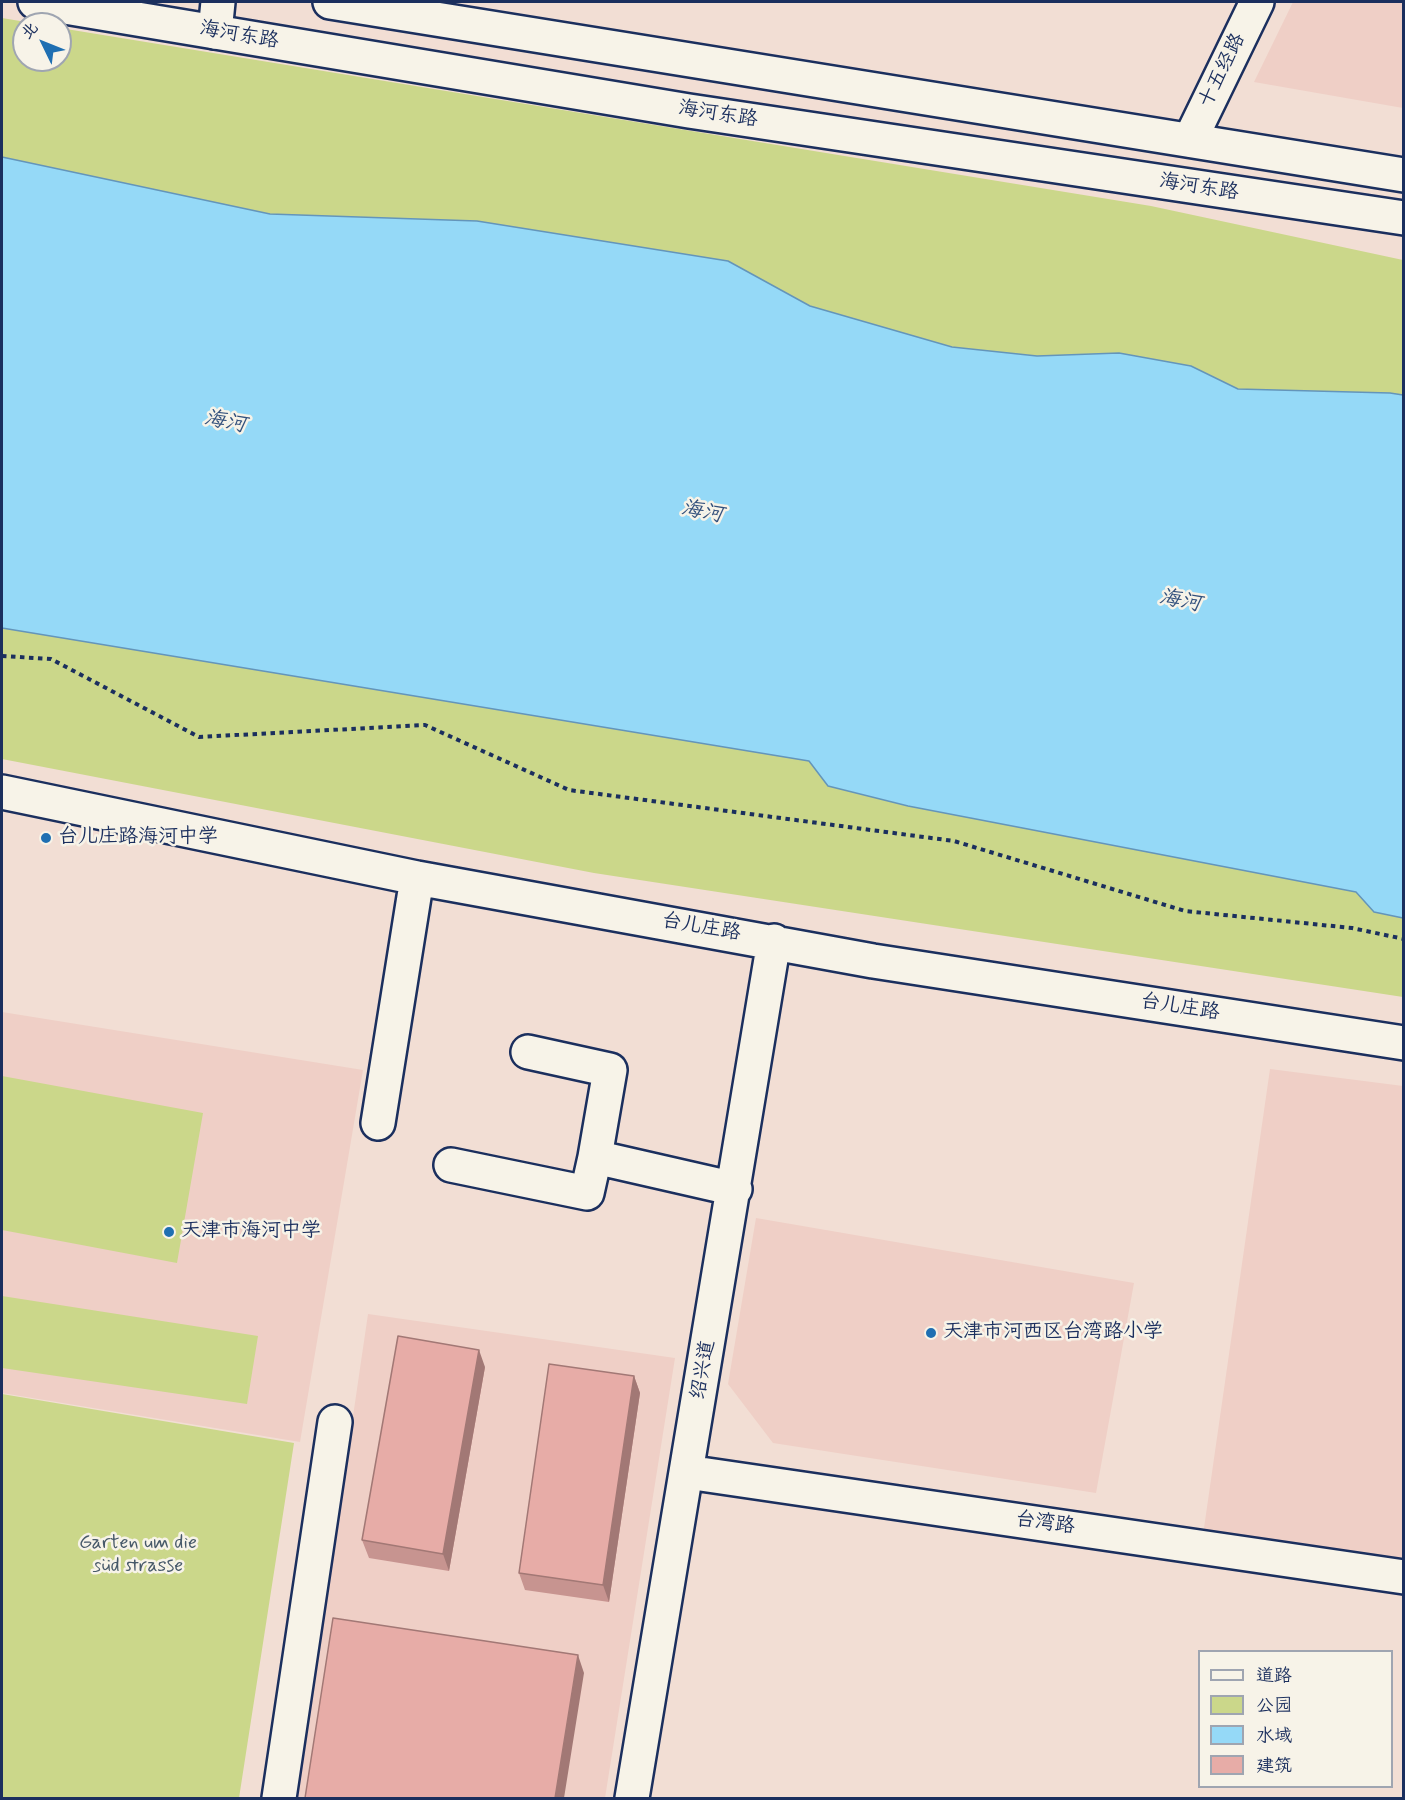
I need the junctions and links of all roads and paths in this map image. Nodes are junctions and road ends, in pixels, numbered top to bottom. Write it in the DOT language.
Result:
graph roads {
  1 [pos="35,2"];
  2 [pos="330,2"];
  3 [pos="1257,2"];
  4 [pos="216,17"];
  5 [pos="1190,140"];
  6 [pos="1404,175"];
  7 [pos="1404,218"];
  8 [pos="2,656"];
  9 [pos="2,792"];
  10 [pos="417,878"];
  11 [pos="1404,939"];
  12 [pos="774,941"];
  13 [pos="1404,1043"];
  14 [pos="528,1052"];
  15 [pos="378,1123"];
  16 [pos="595,1157"];
  17 [pos="451,1165"];
  18 [pos="735,1189"];
  19 [pos="335,1422"];
  20 [pos="687,1472"];
  21 [pos="1404,1577"];
  22 [pos="279,1798"];
  23 [pos="632,1798"];
  1 -- 4 [label="street, 海河东路"];
  2 -- 5 [label="street"];
  3 -- 5 [label="street, 十五经路"];
  4 -- 7 [label="street, 海河东路"];
  5 -- 6 [label="street"];
  8 -- 11 [label="path"];
  9 -- 10 [label="street, 台儿庄路"];
  10 -- 12 [label="street, 台儿庄路"];
  10 -- 15 [label="street"];
  12 -- 13 [label="street, 台儿庄路"];
  12 -- 18 [label="street, 绍兴道"];
  14 -- 16 [label="street"];
  16 -- 17 [label="street"];
  16 -- 18 [label="street"];
  18 -- 20 [label="street, 绍兴道"];
  19 -- 22 [label="street"];
  20 -- 21 [label="street, 台湾路"];
  20 -- 23 [label="street, 绍兴道"];
}
